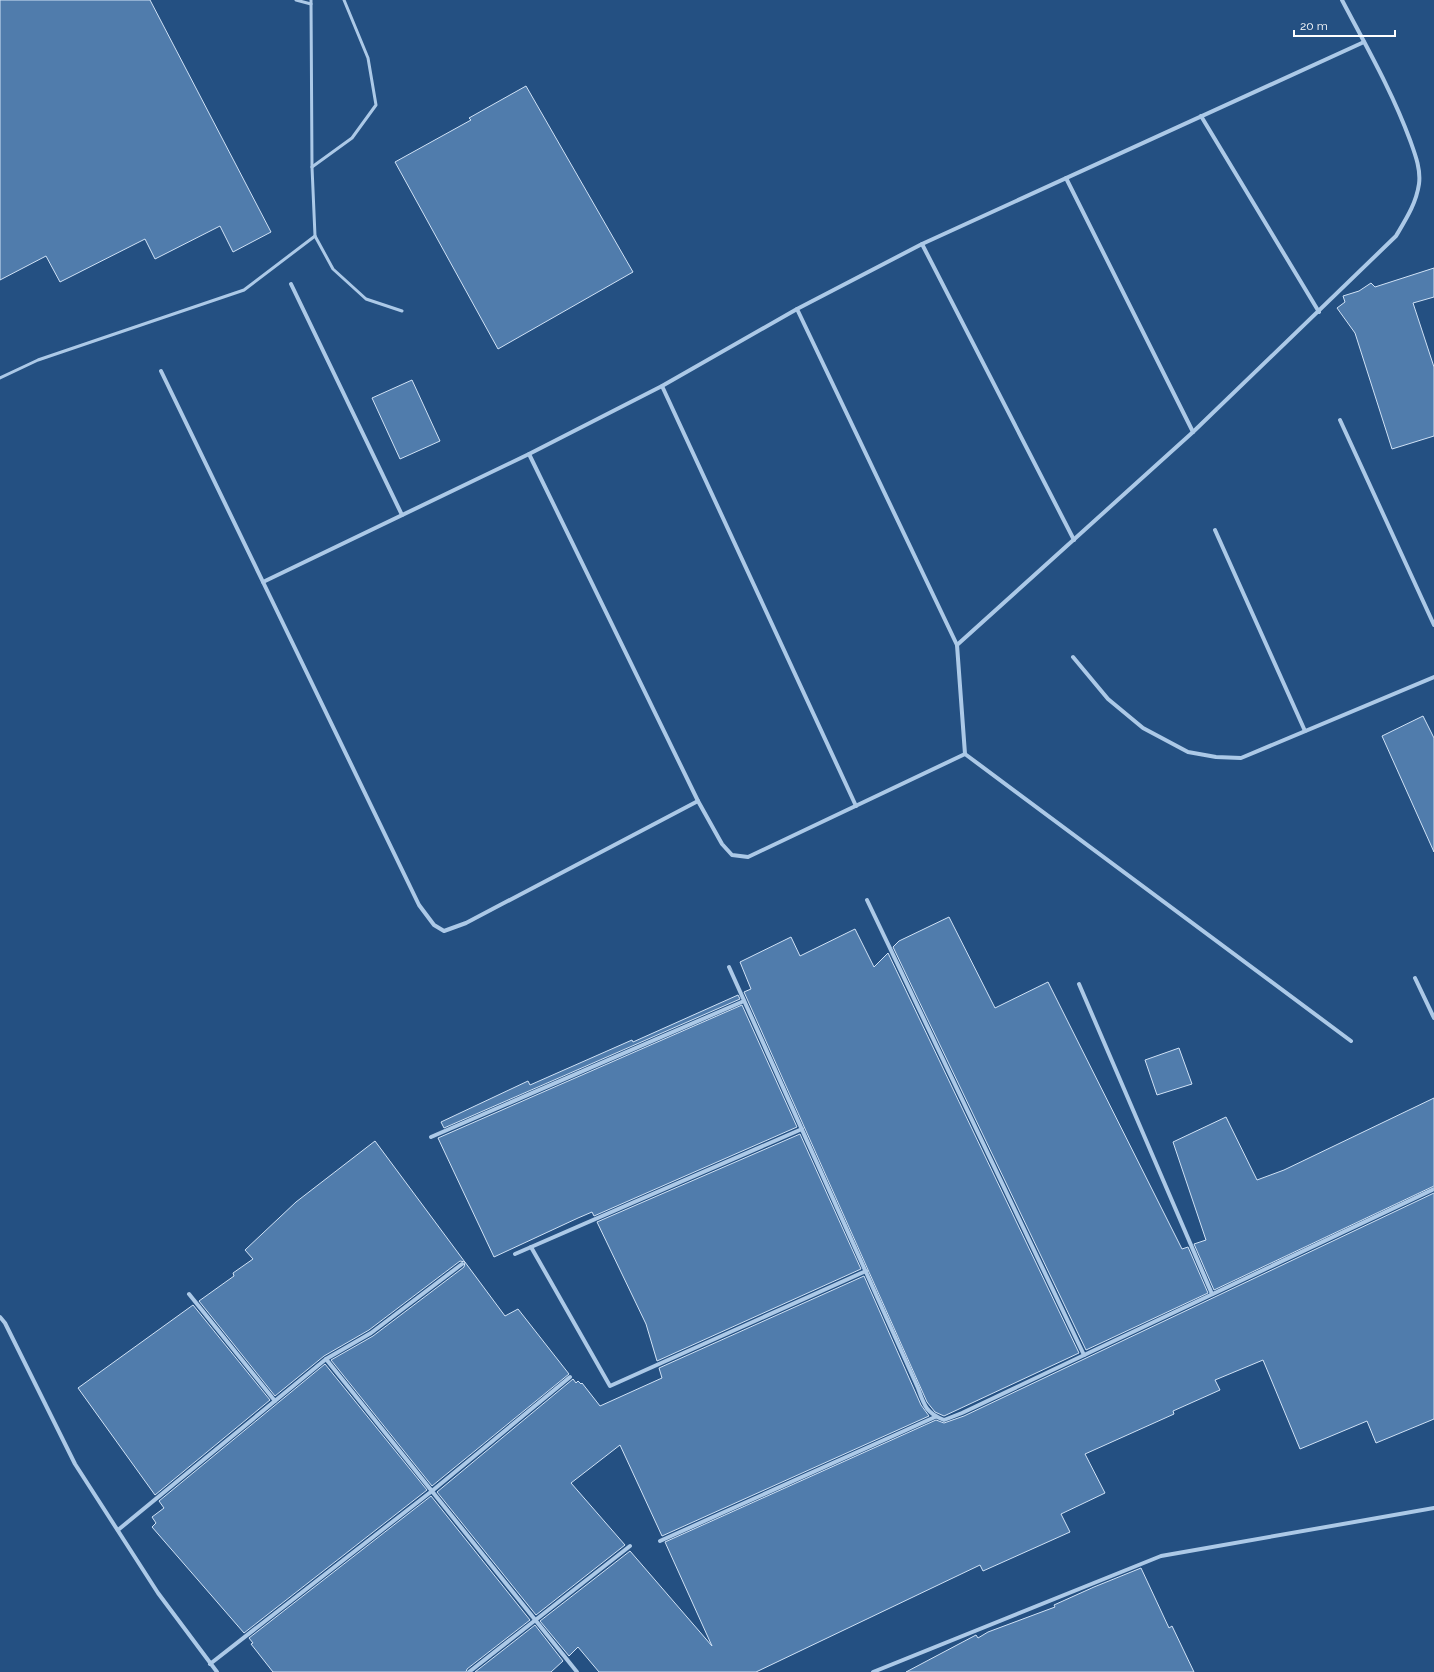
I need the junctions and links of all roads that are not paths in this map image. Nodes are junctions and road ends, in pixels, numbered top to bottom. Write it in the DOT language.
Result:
graph roads {
  1 [pos="296,0"];
  2 [pos="311,0"];
  3 [pos="344,0"];
  4 [pos="1342,0"];
  5 [pos="311,4"];
  6 [pos="1364,42"];
  7 [pos="1201,116"];
  8 [pos="312,167"];
  9 [pos="1066,178"];
  10 [pos="315,236"];
  11 [pos="922,244"];
  12 [pos="291,284"];
  13 [pos="402,310"];
  14 [pos="797,310"];
  15 [pos="1319,312"];
  16 [pos="161,371"];
  17 [pos="0,378"];
  18 [pos="662,386"];
  19 [pos="1340,420"];
  20 [pos="1193,432"];
  21 [pos="529,454"];
  22 [pos="402,515"];
  23 [pos="1215,530"];
  24 [pos="1074,540"];
  25 [pos="263,582"];
  26 [pos="1434,625"];
  27 [pos="956,645"];
  28 [pos="1073,656"];
  29 [pos="1434,677"];
  30 [pos="1305,731"];
  31 [pos="964,754"];
  32 [pos="698,801"];
  33 [pos="856,806"];
  34 [pos="867,900"];
  35 [pos="730,967"];
  36 [pos="1415,978"];
  37 [pos="1079,984"];
  38 [pos="744,1001"];
  39 [pos="1434,1018"];
  40 [pos="1351,1041"];
  41 [pos="802,1129"];
  42 [pos="431,1137"];
  43 [pos="1434,1189"];
  44 [pos="531,1247"];
  45 [pos="515,1254"];
  46 [pos="462,1264"];
  47 [pos="866,1271"];
  48 [pos="189,1294"];
  49 [pos="1212,1294"];
  50 [pos="0,1317"];
  51 [pos="1084,1355"];
  52 [pos="326,1359"];
  53 [pos="570,1377"];
  54 [pos="275,1401"];
  55 [pos="935,1417"];
  56 [pos="432,1490"];
  57 [pos="1434,1508"];
  58 [pos="118,1530"];
  59 [pos="660,1541"];
  60 [pos="630,1546"];
  61 [pos="535,1619"];
  62 [pos="210,1664"];
  63 [pos="217,1672"];
  64 [pos="469,1672"];
  65 [pos="577,1672"];
  66 [pos="873,1672"];
  1 -- 5 [label="lane"];
  2 -- 5 [label="lane"];
  3 -- 8 [label="lane"];
  4 -- 6 [label="street"];
  5 -- 8 [label="lane"];
  6 -- 7 [label="street"];
  6 -- 15 [label="street"];
  7 -- 9 [label="street"];
  7 -- 15 [label="street"];
  8 -- 10 [label="lane"];
  9 -- 11 [label="street"];
  9 -- 20 [label="street"];
  10 -- 13 [label="lane"];
  10 -- 17 [label="lane"];
  11 -- 14 [label="street"];
  11 -- 24 [label="street"];
  12 -- 22 [label="street"];
  14 -- 18 [label="street"];
  14 -- 27 [label="street"];
  15 -- 20 [label="street"];
  16 -- 25 [label="street"];
  18 -- 21 [label="street"];
  18 -- 33 [label="street"];
  19 -- 26 [label="street"];
  20 -- 24 [label="street"];
  21 -- 22 [label="street"];
  21 -- 32 [label="street"];
  22 -- 25 [label="street"];
  23 -- 30 [label="street"];
  24 -- 27 [label="street"];
  25 -- 32 [label="street"];
  27 -- 31 [label="street"];
  28 -- 30 [label="street"];
  29 -- 30 [label="street"];
  31 -- 33 [label="street"];
  31 -- 40 [label="street"];
  32 -- 33 [label="street"];
  34 -- 51 [label="street"];
  35 -- 38 [label="street"];
  36 -- 39 [label="street"];
  37 -- 49 [label="street"];
  38 -- 41 [label="street"];
  38 -- 42 [label="street"];
  41 -- 44 [label="street"];
  41 -- 47 [label="street"];
  43 -- 49 [label="street"];
  44 -- 45 [label="street"];
  44 -- 47 [label="street"];
  46 -- 52 [label="street"];
  47 -- 55 [label="street"];
  48 -- 54 [label="street"];
  49 -- 51 [label="street"];
  50 -- 58 [label="street"];
  51 -- 55 [label="street"];
  52 -- 54 [label="street"];
  52 -- 56 [label="street"];
  53 -- 56 [label="street"];
  54 -- 58 [label="street"];
  55 -- 59 [label="street"];
  56 -- 61 [label="street"];
  56 -- 62 [label="street"];
  57 -- 66 [label="street"];
  58 -- 62 [label="street"];
  60 -- 61 [label="street"];
  61 -- 64 [label="street"];
  61 -- 65 [label="street"];
  62 -- 63 [label="street"];
}
